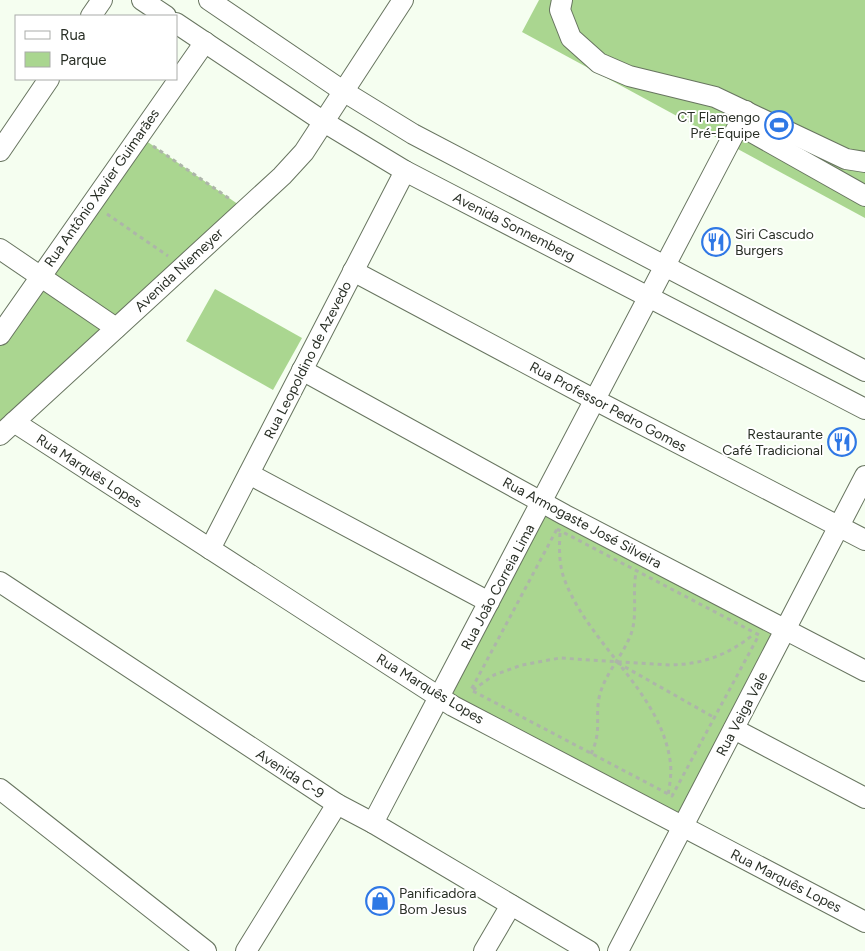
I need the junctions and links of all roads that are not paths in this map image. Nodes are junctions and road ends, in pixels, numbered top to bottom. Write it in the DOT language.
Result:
graph roads {
  1 [pos="102,0"];
  2 [pos="142,0"];
  3 [pos="209,0"];
  4 [pos="403,0"];
  5 [pos="562,0"];
  6 [pos="92,15"];
  7 [pos="164,15"];
  8 [pos="178,24"];
  9 [pos="205,42"];
  10 [pos="48,80"];
  11 [pos="343,91"];
  12 [pos="324,122"];
  13 [pos="738,126"];
  14 [pos="0,151"];
  15 [pos="865,162"];
  16 [pos="405,171"];
  17 [pos="865,196"];
  18 [pos="0,249"];
  19 [pos="664,265"];
  20 [pos="353,271"];
  21 [pos="40,276"];
  22 [pos="648,297"];
  23 [pos="116,328"];
  24 [pos="0,335"];
  25 [pos="302,370"];
  26 [pos="865,371"];
  27 [pos="595,400"];
  28 [pos="865,409"];
  29 [pos="7,429"];
  30 [pos="249,474"];
  31 [pos="865,476"];
  32 [pos="542,503"];
  33 [pos="840,526"];
  34 [pos="865,540"];
  35 [pos="210,549"];
  36 [pos="0,582"];
  37 [pos="489,602"];
  38 [pos="779,625"];
  39 [pos="865,671"];
  40 [pos="446,702"];
  41 [pos="734,729"];
  42 [pos="0,789"];
  43 [pos="865,798"];
  44 [pos="336,804"];
  45 [pos="373,823"];
  46 [pos="674,823"];
  47 [pos="511,905"];
  48 [pos="865,922"];
  49 [pos="206,951"];
  50 [pos="246,951"];
  51 [pos="484,951"];
  52 [pos="589,951"];
  53 [pos="618,951"];
  1 -- 6 [label="street"];
  2 -- 7 [label="street"];
  3 -- 11 [label="street"];
  4 -- 11 [label="street, Avenida Niemeyer"];
  5 -- 13 [label="street"];
  8 -- 9 [label="street, Avenida Sonnemberg"];
  9 -- 12 [label="street, Avenida Sonnemberg"];
  9 -- 21 [label="street, Rua Antônio Xavier Guimarães"];
  10 -- 14 [label="street"];
  11 -- 12 [label="street, Avenida Niemeyer"];
  11 -- 19 [label="street"];
  12 -- 16 [label="street, Avenida Sonnemberg"];
  12 -- 23 [label="street, Avenida Niemeyer"];
  13 -- 15 [label="street"];
  13 -- 17 [label="street"];
  13 -- 19 [label="street"];
  16 -- 20 [label="street, Rua Leopoldino de Azevedo"];
  16 -- 22 [label="street, Avenida Sonnemberg"];
  18 -- 21 [label="street"];
  19 -- 22 [label="street, Rua João Correia Lima"];
  19 -- 26 [label="street"];
  20 -- 25 [label="street, Rua Leopoldino de Azevedo"];
  20 -- 27 [label="street, Rua Professor Pedro Gomes"];
  21 -- 23 [label="street"];
  21 -- 24 [label="street, Rua Antônio Xavier Guimarães"];
  22 -- 27 [label="street, Rua João Correia Lima"];
  22 -- 28 [label="street, Avenida Sonnemberg"];
  23 -- 29 [label="street, Avenida Niemeyer"];
  25 -- 30 [label="street, Rua Leopoldino de Azevedo"];
  25 -- 32 [label="street, Rua Armogaste José Silveira"];
  27 -- 32 [label="street, Rua João Correia Lima"];
  27 -- 33 [label="street, Rua Professor Pedro Gomes"];
  29 -- 35 [label="street, Rua Marquês Lopes"];
  30 -- 35 [label="street, Rua Leopoldino de Azevedo"];
  30 -- 37 [label="street"];
  31 -- 33 [label="street, Rua Veiga Vale"];
  32 -- 37 [label="street, Rua João Correia Lima"];
  32 -- 38 [label="street, Rua Armogaste José Silveira"];
  33 -- 34 [label="street, Rua Professor Pedro Gomes"];
  33 -- 38 [label="street, Rua Veiga Vale"];
  35 -- 40 [label="street, Rua Marquês Lopes"];
  36 -- 44 [label="street, Avenida C-9"];
  37 -- 40 [label="street, Rua João Correia Lima"];
  38 -- 39 [label="street, Rua Armogaste José Silveira"];
  38 -- 41 [label="street, Rua Veiga Vale"];
  40 -- 45 [label="street, Rua João Correia Lima"];
  40 -- 46 [label="street, Rua Marquês Lopes"];
  41 -- 43 [label="street"];
  41 -- 46 [label="street, Rua Veiga Vale"];
  42 -- 49 [label="street"];
  44 -- 45 [label="street, Avenida C-9"];
  44 -- 50 [label="street"];
  45 -- 47 [label="street, Avenida C-9"];
  46 -- 48 [label="street, Rua Marquês Lopes"];
  46 -- 53 [label="street, Rua Veiga Vale"];
  47 -- 51 [label="street"];
  47 -- 52 [label="street, Avenida C-9"];
}
